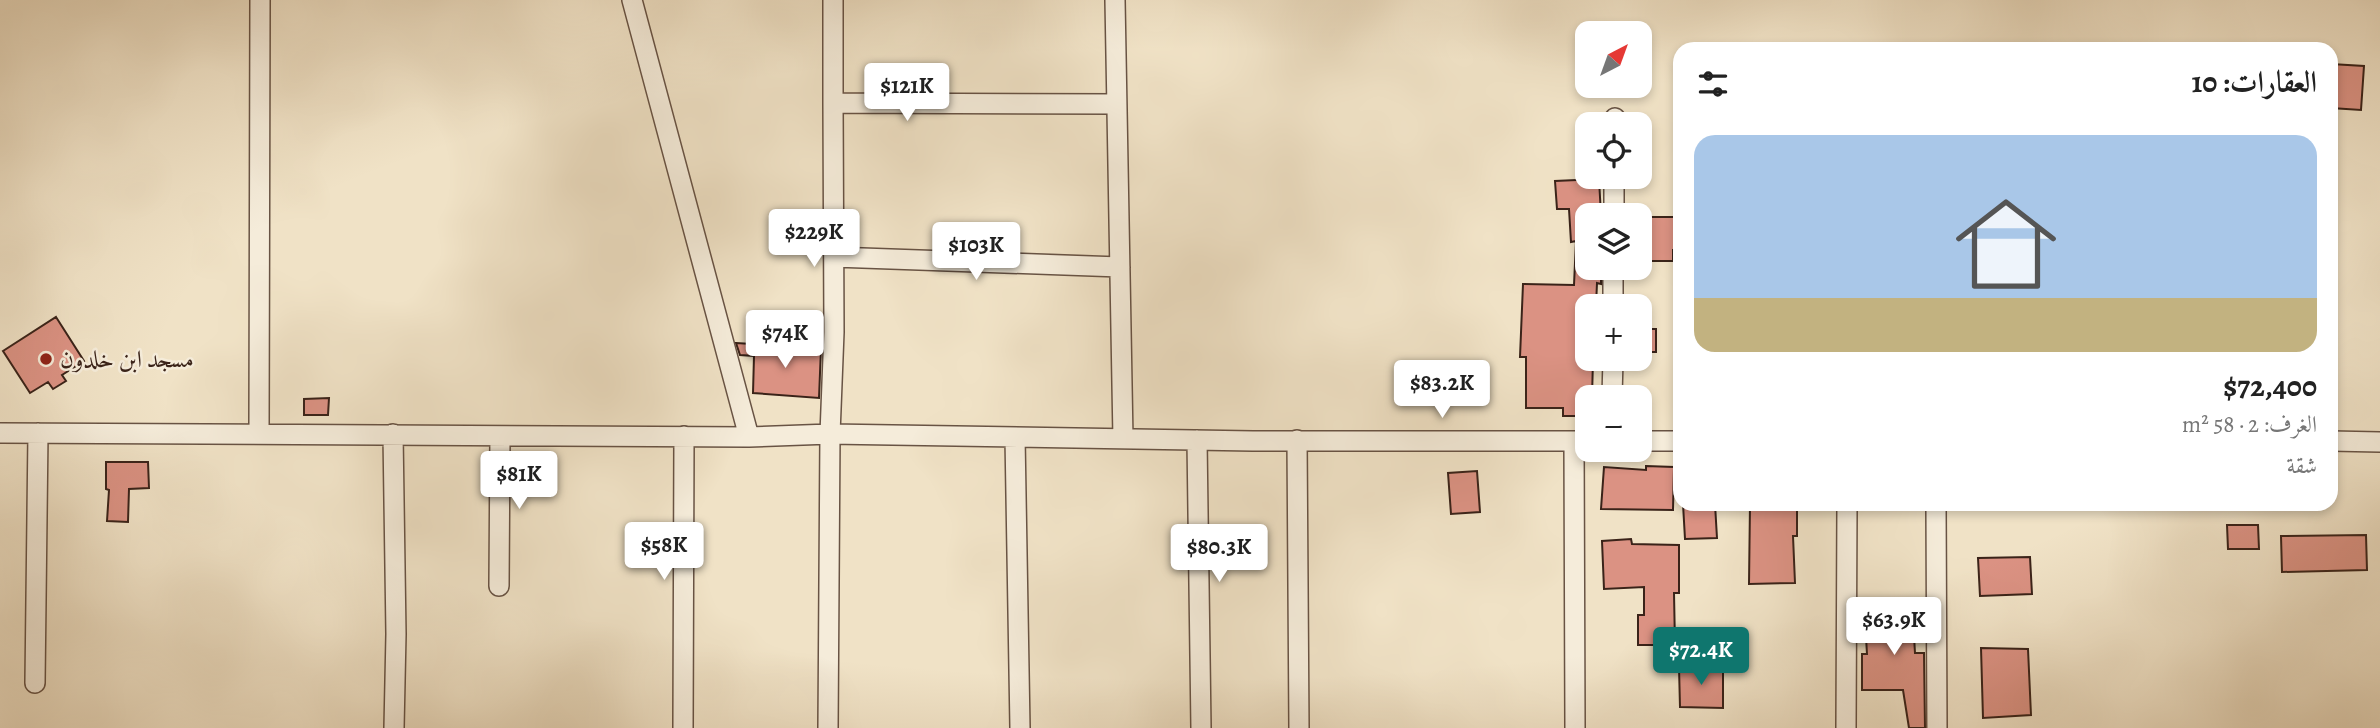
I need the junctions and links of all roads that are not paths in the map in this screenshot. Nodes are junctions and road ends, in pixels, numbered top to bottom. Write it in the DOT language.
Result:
graph roads {
  1 [pos="260,0"];
  2 [pos="632,0"];
  3 [pos="833,0"];
  4 [pos="1115,0"];
  5 [pos="833,103"];
  6 [pos="1116,104"];
  7 [pos="834,257"];
  8 [pos="1120,267"];
  9 [pos="0,433"];
  10 [pos="38,433"];
  11 [pos="259,433"];
  12 [pos="393,434"];
  13 [pos="830,434"];
  14 [pos="499,436"];
  15 [pos="684,436"];
  16 [pos="749,437"];
  17 [pos="1015,438"];
  18 [pos="1123,439"];
  19 [pos="1197,440"];
  20 [pos="1297,440"];
  21 [pos="1575,441"];
  22 [pos="1652,441"];
  23 [pos="1673,441"];
  24 [pos="2338,441"];
  25 [pos="2380,442"];
  26 [pos="1580,462"];
  27 [pos="1847,511"];
  28 [pos="1936,511"];
  29 [pos="499,586"];
  30 [pos="35,684"];
  31 [pos="394,728"];
  32 [pos="683,728"];
  33 [pos="828,728"];
  34 [pos="1020,728"];
  35 [pos="1201,728"];
  36 [pos="1299,728"];
  37 [pos="1574,728"];
  38 [pos="1846,728"];
  39 [pos="1937,728"];
  1 -- 11 [label="street"];
  2 -- 16 [label="street"];
  3 -- 5 [label="street"];
  4 -- 6 [label="street"];
  5 -- 6 [label="street"];
  5 -- 7 [label="street"];
  6 -- 8 [label="street"];
  7 -- 8 [label="street"];
  7 -- 13 [label="street"];
  8 -- 18 [label="street"];
  9 -- 10 [label="street"];
  10 -- 11 [label="street"];
  10 -- 30 [label="street"];
  11 -- 12 [label="street"];
  12 -- 14 [label="street"];
  12 -- 31 [label="street"];
  13 -- 16 [label="street"];
  13 -- 17 [label="street"];
  13 -- 33 [label="street"];
  14 -- 15 [label="street"];
  14 -- 29 [label="street"];
  15 -- 16 [label="street"];
  15 -- 32 [label="street"];
  17 -- 18 [label="street"];
  17 -- 34 [label="street"];
  18 -- 19 [label="street"];
  19 -- 20 [label="street"];
  19 -- 35 [label="street"];
  20 -- 21 [label="street"];
  20 -- 36 [label="street"];
  22 -- 23 [label="street"];
  24 -- 25 [label="street"];
  26 -- 37 [label="street"];
  27 -- 38 [label="street"];
  28 -- 39 [label="street"];
}
